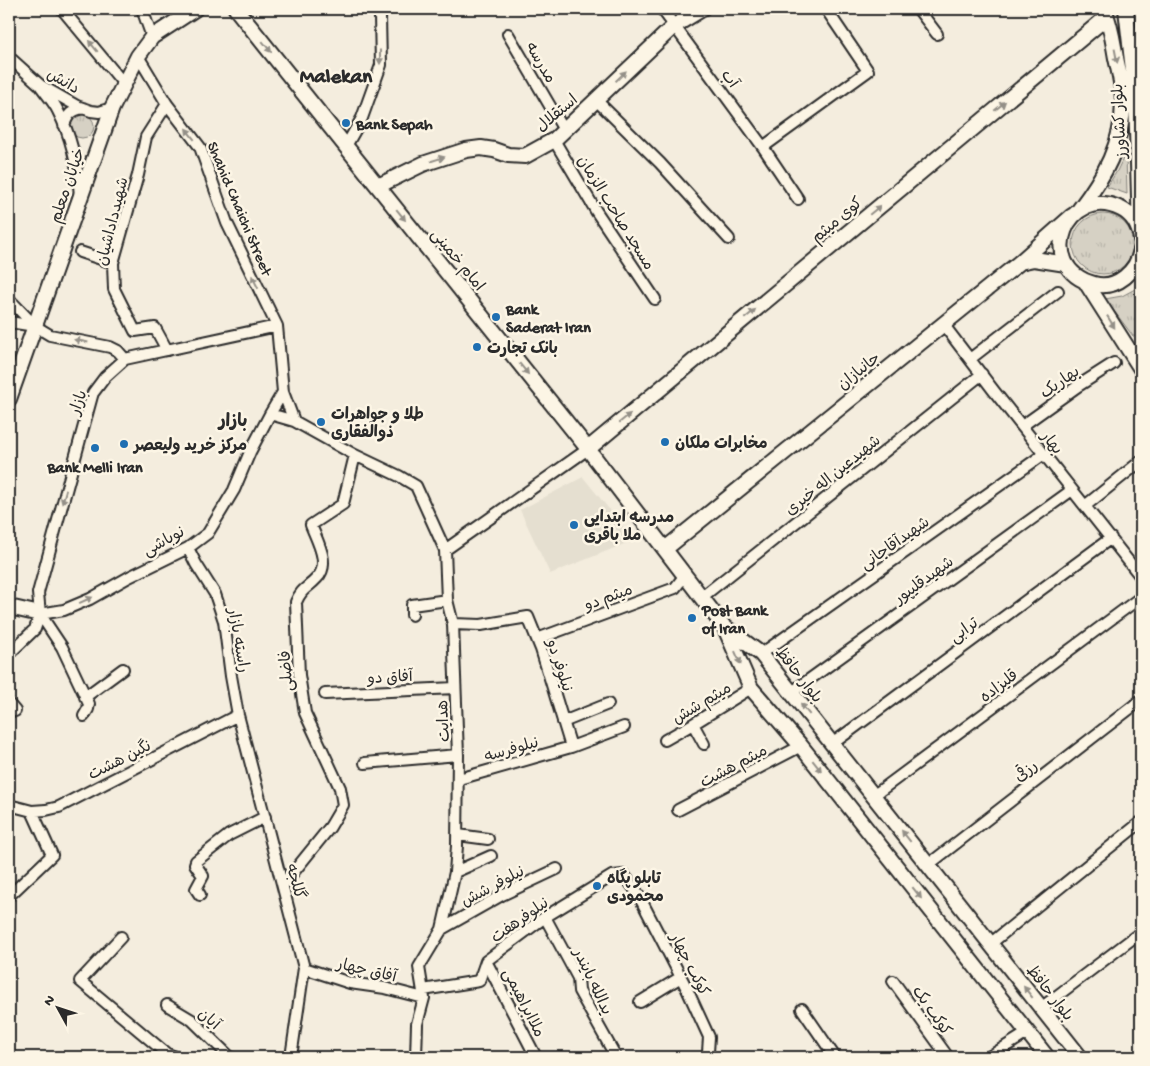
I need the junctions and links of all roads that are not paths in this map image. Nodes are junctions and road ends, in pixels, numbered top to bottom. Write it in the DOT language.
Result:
graph roads {
  1 [pos="62,9"];
  2 [pos="142,9"];
  3 [pos="195,9"];
  4 [pos="236,9"];
  5 [pos="378,9"];
  6 [pos="662,9"];
  7 [pos="702,9"];
  8 [pos="826,9"];
  9 [pos="918,9"];
  10 [pos="1126,9"];
  11 [pos="1106,13"];
  12 [pos="674,26"];
  13 [pos="508,34"];
  14 [pos="937,34"];
  15 [pos="152,37"];
  16 [pos="138,56"];
  17 [pos="9,58"];
  18 [pos="124,84"];
  19 [pos="40,85"];
  20 [pos="596,100"];
  21 [pos="167,104"];
  22 [pos="83,108"];
  23 [pos="112,108"];
  24 [pos="64,125"];
  25 [pos="559,135"];
  26 [pos="346,146"];
  27 [pos="763,147"];
  28 [pos="378,186"];
  29 [pos="798,199"];
  30 [pos="80,200"];
  31 [pos="1075,214"];
  32 [pos="1141,235"];
  33 [pos="729,239"];
  34 [pos="80,252"];
  35 [pos="1141,260"];
  36 [pos="1019,262"];
  37 [pos="113,263"];
  38 [pos="1066,264"];
  39 [pos="1085,281"];
  40 [pos="1058,291"];
  41 [pos="9,299"];
  42 [pos="655,299"];
  43 [pos="9,322"];
  44 [pos="943,324"];
  45 [pos="34,326"];
  46 [pos="277,326"];
  47 [pos="167,350"];
  48 [pos="124,359"];
  49 [pos="970,360"];
  50 [pos="1114,362"];
  51 [pos="1141,369"];
  52 [pos="982,374"];
  53 [pos="284,392"];
  54 [pos="9,399"];
  55 [pos="270,414"];
  56 [pos="294,421"];
  57 [pos="1022,426"];
  58 [pos="588,449"];
  59 [pos="1044,454"];
  60 [pos="355,455"];
  61 [pos="1141,460"];
  62 [pos="1072,490"];
  63 [pos="1085,506"];
  64 [pos="1110,538"];
  65 [pos="188,548"];
  66 [pos="665,549"];
  67 [pos="446,550"];
  68 [pos="685,575"];
  69 [pos="1141,577"];
  70 [pos="702,597"];
  71 [pos="1141,598"];
  72 [pos="447,600"];
  73 [pos="9,607"];
  74 [pos="40,614"];
  75 [pos="412,615"];
  76 [pos="453,624"];
  77 [pos="725,628"];
  78 [pos="537,639"];
  79 [pos="9,654"];
  80 [pos="762,654"];
  81 [pos="123,669"];
  82 [pos="455,688"];
  83 [pos="752,688"];
  84 [pos="792,692"];
  85 [pos="325,694"];
  86 [pos="85,697"];
  87 [pos="1141,700"];
  88 [pos="608,704"];
  89 [pos="238,715"];
  90 [pos="84,716"];
  91 [pos="562,722"];
  92 [pos="693,724"];
  93 [pos="624,727"];
  94 [pos="665,740"];
  95 [pos="704,744"];
  96 [pos="832,744"];
  97 [pos="801,746"];
  98 [pos="571,747"];
  99 [pos="458,755"];
  100 [pos="365,763"];
  101 [pos="458,779"];
  102 [pos="873,796"];
  103 [pos="9,805"];
  104 [pos="678,810"];
  105 [pos="32,812"];
  106 [pos="265,818"];
  107 [pos="1141,822"];
  108 [pos="458,835"];
  109 [pos="488,839"];
  110 [pos="492,856"];
  111 [pos="928,865"];
  112 [pos="557,869"];
  113 [pos="455,872"];
  114 [pos="282,885"];
  115 [pos="634,888"];
  116 [pos="200,895"];
  117 [pos="9,896"];
  118 [pos="545,917"];
  119 [pos="442,929"];
  120 [pos="1141,932"];
  121 [pos="121,937"];
  122 [pos="990,944"];
  123 [pos="486,961"];
  124 [pos="304,968"];
  125 [pos="681,978"];
  126 [pos="893,981"];
  127 [pos="423,994"];
  128 [pos="640,1002"];
  129 [pos="167,1005"];
  130 [pos="1040,1008"];
  131 [pos="802,1009"];
  132 [pos="1028,1032"];
  133 [pos="176,1057"];
  134 [pos="230,1057"];
  135 [pos="291,1057"];
  136 [pos="416,1057"];
  137 [pos="536,1057"];
  138 [pos="616,1057"];
  139 [pos="710,1057"];
  140 [pos="835,1057"];
  141 [pos="948,1057"];
  142 [pos="988,1057"];
  143 [pos="1047,1057"];
  144 [pos="1080,1057"];
  18 -- 1 [label="street, one-way"];
  2 -- 15 [label="street"];
  3 -- 15 [label="main road, خیابان معلم"];
  4 -- 26 [label="main road, امام خمینی, one-way"];
  5 -- 26 [label="street, one-way"];
  6 -- 12 [label="street, آب"];
  7 -- 12 [label="main road, استقلال"];
  8 -- 27 [label="street"];
  9 -- 14 [label="street"];
  10 -- 32 [label="main road, بلوار کشاورز"];
  11 -- 31 [label="main road, بلوار کشاورز, one-way"];
  58 -- 11 [label="main road, کوی میثم, one-way"];
  20 -- 12 [label="main road, استقلال, one-way"];
  12 -- 27 [label="street, آب"];
  13 -- 25 [label="street, مدرسه"];
  15 -- 16 [label="main road, خیابان معلم"];
  16 -- 18 [label="main road, خیابان معلم"];
  16 -- 21 [label="street, Shahid Chaichi Street"];
  17 -- 19 [label="street, دانش"];
  18 -- 23 [label="main road, خیابان معلم"];
  19 -- 22 [label="street, دانش"];
  19 -- 24 [label="street"];
  20 -- 25 [label="main road, استقلال"];
  20 -- 33 [label="street"];
  21 -- 37 [label="street, شهیدداداشیان"];
  46 -- 21 [label="street, Shahid Chaichi Street, one-way"];
  22 -- 23 [label="street, دانش"];
  22 -- 24 [label="street"];
  23 -- 30 [label="main road, خیابان معلم"];
  24 -- 30 [label="street"];
  28 -- 25 [label="main road, استقلال, one-way"];
  25 -- 42 [label="street, مسجد صاحب الزمان"];
  26 -- 28 [label="main road, امام خمینی"];
  27 -- 29 [label="street, آب"];
  28 -- 58 [label="main road, امام خمینی, one-way"];
  30 -- 45 [label="main road, خیابان معلم"];
  31 -- 32 [label="main road"];
  31 -- 36 [label="main road, جانبازان"];
  31 -- 38 [label="main road"];
  34 -- 37 [label="street"];
  35 -- 39 [label="main road"];
  36 -- 38 [label="main road"];
  36 -- 44 [label="main road, جانبازان"];
  37 -- 47 [label="street, شهیدداداشیان"];
  38 -- 39 [label="main road"];
  39 -- 51 [label="main road, one-way"];
  40 -- 49 [label="street"];
  41 -- 45 [label="street"];
  43 -- 45 [label="street"];
  44 -- 49 [label="street, بهار"];
  44 -- 66 [label="main road, جانبازان"];
  48 -- 45 [label="street, one-way"];
  45 -- 54 [label="main road, خیابان معلم"];
  46 -- 47 [label="street"];
  46 -- 53 [label="street, Shahid Chaichi Street"];
  47 -- 48 [label="street"];
  48 -- 74 [label="street, بازار, one-way"];
  49 -- 52 [label="street, بهار"];
  50 -- 57 [label="street, بهاریک"];
  52 -- 57 [label="street, بهار"];
  52 -- 70 [label="street, شهیدعین اله خیری"];
  53 -- 55 [label="street, نوباشی"];
  53 -- 56 [label="street, Shahid Chaichi Street"];
  55 -- 56 [label="street"];
  55 -- 65 [label="street, نوباشی"];
  56 -- 60 [label="street"];
  57 -- 59 [label="street, بهار"];
  58 -- 66 [label="main road, امام خمینی"];
  58 -- 67 [label="street"];
  59 -- 62 [label="street, بهار"];
  59 -- 80 [label="street, شهیدآقاجانی"];
  60 -- 67 [label="street"];
  60 -- 114 [label="street, فاضلی"];
  61 -- 63 [label="street"];
  62 -- 63 [label="street, بهار"];
  62 -- 84 [label="street, شهیدقلیپور"];
  63 -- 64 [label="street, بهار"];
  64 -- 69 [label="street, بهار"];
  64 -- 96 [label="street, ترابی"];
  74 -- 65 [label="street, نوباشی, one-way"];
  65 -- 89 [label="street, راسته بازار"];
  66 -- 68 [label="main road, امام خمینی"];
  67 -- 72 [label="street, هدایت"];
  68 -- 70 [label="main road, امام خمینی"];
  68 -- 78 [label="street, میثم دو"];
  70 -- 77 [label="main road, امام خمینی"];
  71 -- 102 [label="street, قلیزاده"];
  72 -- 75 [label="street"];
  72 -- 76 [label="street, هدایت"];
  73 -- 74 [label="main road, نوباشی"];
  74 -- 79 [label="street"];
  74 -- 86 [label="street"];
  76 -- 78 [label="street, نیلوفر دو"];
  76 -- 82 [label="street, هدایت"];
  77 -- 80 [label="main road, بلوار حافظ"];
  77 -- 83 [label="main road, one-way"];
  78 -- 91 [label="street, نیلوفر دو"];
  80 -- 84 [label="main road, بلوار حافظ"];
  81 -- 86 [label="street"];
  82 -- 85 [label="street, آفاق دو"];
  82 -- 99 [label="street, هدایت"];
  83 -- 92 [label="street, میثم شش"];
  83 -- 97 [label="main road"];
  96 -- 84 [label="main road, بلوار حافظ, one-way"];
  86 -- 90 [label="street"];
  87 -- 111 [label="street, رزقی"];
  88 -- 91 [label="street"];
  89 -- 105 [label="street, نگین هشت"];
  89 -- 106 [label="street, گللجه"];
  91 -- 98 [label="street, نیلوفر دو"];
  92 -- 94 [label="street, میثم شش"];
  92 -- 95 [label="street"];
  93 -- 98 [label="street, نیلوفرسه"];
  96 -- 102 [label="main road, بلوار حافظ"];
  97 -- 104 [label="street, میثم هشت"];
  97 -- 132 [label="main road, one-way"];
  98 -- 101 [label="street, نیلوفرسه"];
  99 -- 100 [label="street"];
  99 -- 101 [label="street, هدایت"];
  101 -- 108 [label="street, هدایت"];
  111 -- 102 [label="main road, بلوار حافظ, one-way"];
  103 -- 105 [label="street, نگین هشت"];
  105 -- 117 [label="street"];
  106 -- 114 [label="street, گللجه"];
  106 -- 116 [label="street"];
  107 -- 122 [label="street"];
  108 -- 109 [label="street"];
  108 -- 113 [label="street, هدایت"];
  110 -- 113 [label="street"];
  111 -- 122 [label="main road, بلوار حافظ"];
  112 -- 119 [label="street, نیلوفر شش"];
  113 -- 119 [label="street, هدایت"];
  114 -- 124 [label="street, گللجه"];
  115 -- 118 [label="street, نیلوفرهفت"];
  115 -- 125 [label="street, کوکب چهار"];
  118 -- 123 [label="street, نیلوفرهفت"];
  118 -- 138 [label="street, یدالله بایندر"];
  119 -- 127 [label="street, هدایت"];
  120 -- 130 [label="street"];
  121 -- 133 [label="street"];
  130 -- 122 [label="main road, بلوار حافظ, one-way"];
  123 -- 127 [label="street, نیلوفرهفت"];
  123 -- 137 [label="street, ملاابراهیمی"];
  124 -- 127 [label="street, آفاق چهار"];
  124 -- 135 [label="street, گللجه"];
  125 -- 128 [label="street"];
  125 -- 139 [label="street, کوکب چهار"];
  126 -- 141 [label="street, کوکب یک"];
  127 -- 136 [label="street, هدایت"];
  129 -- 134 [label="street, آیان"];
  130 -- 144 [label="main road, بلوار حافظ"];
  131 -- 140 [label="street"];
  132 -- 142 [label="street"];
  132 -- 143 [label="main road"];
}
